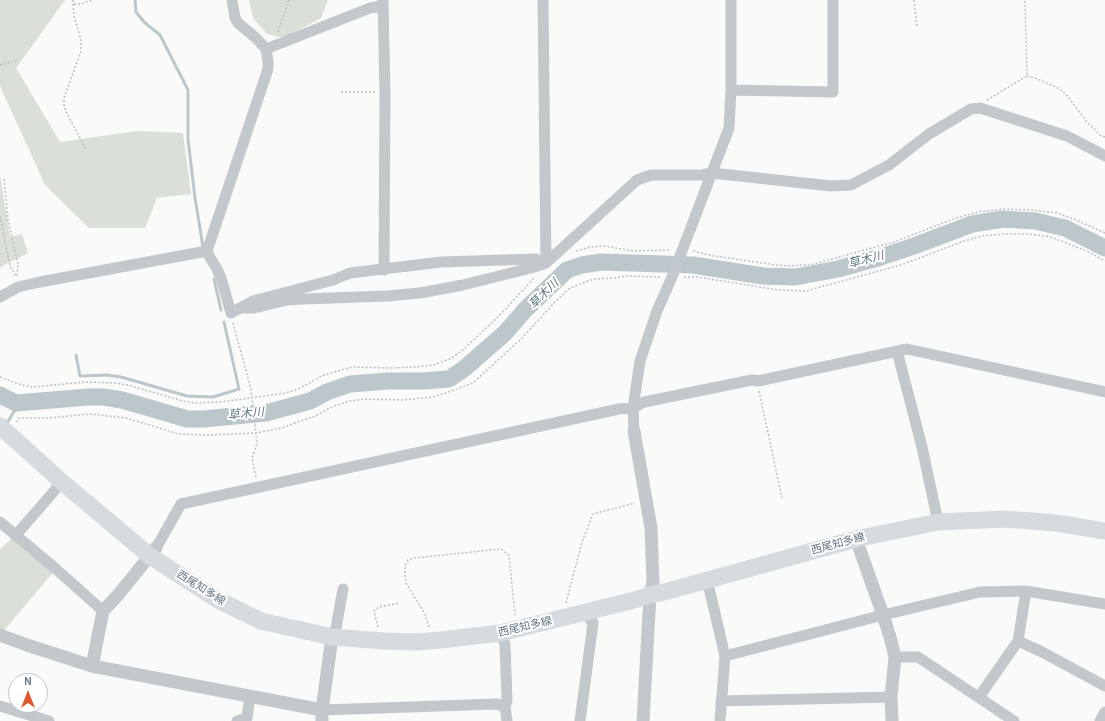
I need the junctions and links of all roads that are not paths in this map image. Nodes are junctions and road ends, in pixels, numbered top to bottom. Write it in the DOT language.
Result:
graph roads {
  1 [pos="232,0"];
  2 [pos="543,0"];
  3 [pos="731,0"];
  4 [pos="833,0"];
  5 [pos="382,3"];
  6 [pos="270,47"];
  7 [pos="731,90"];
  8 [pos="1105,156"];
  9 [pos="712,173"];
  10 [pos="207,251"];
  11 [pos="546,263"];
  12 [pos="384,270"];
  13 [pos="0,297"];
  14 [pos="242,308"];
  15 [pos="897,351"];
  16 [pos="1105,392"];
  17 [pos="633,408"];
  18 [pos="9,430"];
  19 [pos="634,431"];
  20 [pos="62,482"];
  21 [pos="938,522"];
  22 [pos="2,527"];
  23 [pos="1105,531"];
  24 [pos="16,535"];
  25 [pos="856,539"];
  26 [pos="153,552"];
  27 [pos="706,581"];
  28 [pos="343,589"];
  29 [pos="1026,591"];
  30 [pos="650,595"];
  31 [pos="1105,604"];
  32 [pos="103,611"];
  33 [pos="576,614"];
  34 [pos="883,615"];
  35 [pos="500,633"];
  36 [pos="0,636"];
  37 [pos="332,637"];
  38 [pos="1018,641"];
  39 [pos="725,656"];
  40 [pos="895,657"];
  41 [pos="92,666"];
  42 [pos="1105,686"];
  43 [pos="250,696"];
  44 [pos="892,697"];
  45 [pos="979,697"];
  46 [pos="721,701"];
  47 [pos="0,706"];
  48 [pos="505,707"];
  49 [pos="1105,712"];
  50 [pos="322,716"];
  51 [pos="245,720"];
  52 [pos="49,721"];
  53 [pos="507,721"];
  54 [pos="580,721"];
  55 [pos="643,721"];
  56 [pos="720,721"];
  57 [pos="892,721"];
  58 [pos="1014,721"];
  59 [pos="1100,721"];
  1 -- 6 [label="street"];
  2 -- 11 [label="street"];
  3 -- 7 [label="street"];
  4 -- 7 [label="street"];
  5 -- 6 [label="street"];
  5 -- 12 [label="street"];
  6 -- 10 [label="street"];
  7 -- 9 [label="street"];
  8 -- 9 [label="street"];
  9 -- 11 [label="street"];
  9 -- 17 [label="street"];
  10 -- 13 [label="street"];
  10 -- 14 [label="street"];
  11 -- 12 [label="street"];
  11 -- 14 [label="street"];
  12 -- 14 [label="street"];
  15 -- 16 [label="street"];
  15 -- 17 [label="street"];
  15 -- 21 [label="street"];
  17 -- 19 [label="street"];
  17 -- 26 [label="street"];
  18 -- 20 [label="main road, 西尾知多線"];
  19 -- 30 [label="street"];
  20 -- 24 [label="street"];
  20 -- 26 [label="main road, 西尾知多線"];
  21 -- 23 [label="main road, 西尾知多線"];
  21 -- 25 [label="main road, 西尾知多線"];
  22 -- 24 [label="street"];
  24 -- 32 [label="street"];
  25 -- 27 [label="main road, 西尾知多線"];
  25 -- 34 [label="street"];
  26 -- 32 [label="street"];
  26 -- 37 [label="main road, 西尾知多線"];
  27 -- 30 [label="main road, 西尾知多線"];
  27 -- 39 [label="street"];
  28 -- 37 [label="street"];
  29 -- 31 [label="street"];
  29 -- 34 [label="street"];
  29 -- 38 [label="street"];
  30 -- 33 [label="main road, 西尾知多線"];
  30 -- 55 [label="street"];
  32 -- 41 [label="street"];
  33 -- 35 [label="main road, 西尾知多線"];
  33 -- 54 [label="street"];
  34 -- 39 [label="street"];
  34 -- 40 [label="street"];
  35 -- 37 [label="main road, 西尾知多線"];
  35 -- 48 [label="street"];
  36 -- 41 [label="street"];
  37 -- 50 [label="street"];
  38 -- 42 [label="street"];
  38 -- 45 [label="street"];
  39 -- 46 [label="street"];
  40 -- 44 [label="street"];
  40 -- 45 [label="street"];
  41 -- 43 [label="street"];
  43 -- 50 [label="street"];
  43 -- 51 [label="street"];
  44 -- 46 [label="street"];
  44 -- 57 [label="street"];
  45 -- 58 [label="street"];
  46 -- 56 [label="street"];
  47 -- 52 [label="street"];
  48 -- 50 [label="street"];
  48 -- 53 [label="street"];
  49 -- 59 [label="street"];
}
